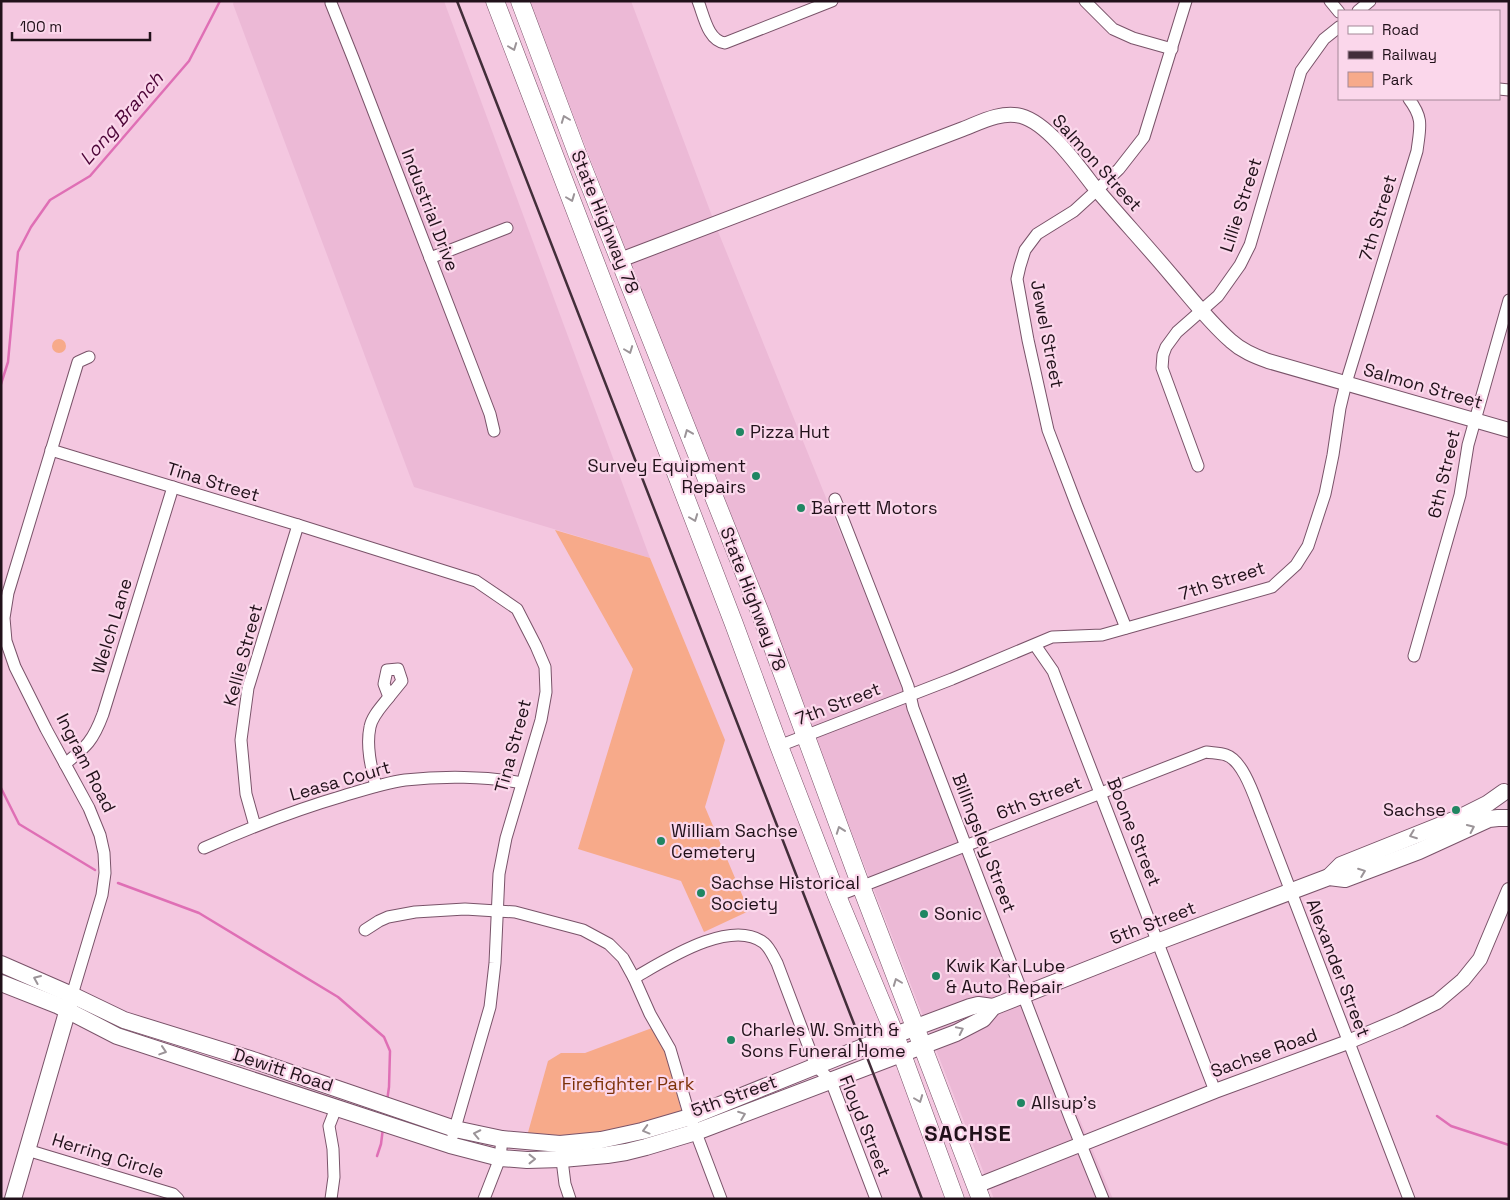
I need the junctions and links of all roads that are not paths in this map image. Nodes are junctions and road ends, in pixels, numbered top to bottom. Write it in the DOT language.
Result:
graph roads {
  1 [pos="495,1"];
  2 [pos="520,1"];
  3 [pos="698,1"];
  4 [pos="832,1"];
  5 [pos="1085,1"];
  6 [pos="1186,1"];
  7 [pos="1330,1"];
  8 [pos="1370,1"];
  9 [pos="331,3"];
  10 [pos="1359,10"];
  11 [pos="1338,11"];
  12 [pos="1338,28"];
  13 [pos="1172,49"];
  14 [pos="1410,100"];
  15 [pos="1097,190"];
  16 [pos="507,228"];
  17 [pos="430,258"];
  18 [pos="620,260"];
  19 [pos="1509,300"];
  20 [pos="1201,309"];
  21 [pos="89,357"];
  22 [pos="1346,383"];
  23 [pos="1474,420"];
  24 [pos="1509,430"];
  25 [pos="494,431"];
  26 [pos="51,450"];
  27 [pos="1198,466"];
  28 [pos="173,487"];
  29 [pos="835,499"];
  30 [pos="298,525"];
  31 [pos="761,615"];
  32 [pos="734,624"];
  33 [pos="1126,628"];
  34 [pos="1035,645"];
  35 [pos="1414,656"];
  36 [pos="910,695"];
  37 [pos="389,697"];
  38 [pos="804,736"];
  39 [pos="779,746"];
  40 [pos="1227,755"];
  41 [pos="65,764"];
  42 [pos="522,782"];
  43 [pos="376,786"];
  44 [pos="1506,788"];
  45 [pos="1100,794"];
  46 [pos="1509,818"];
  47 [pos="255,826"];
  48 [pos="965,845"];
  49 [pos="204,848"];
  50 [pos="1329,877"];
  51 [pos="861,886"];
  52 [pos="1509,890"];
  53 [pos="1290,892"];
  54 [pos="837,896"];
  55 [pos="497,911"];
  56 [pos="364,930"];
  57 [pos="1157,942"];
  58 [pos="1,964"];
  59 [pos="634,978"];
  60 [pos="1,983"];
  61 [pos="72,994"];
  62 [pos="1024,996"];
  63 [pos="993,1007"];
  64 [pos="68,1011"];
  65 [pos="110,1013"];
  66 [pos="915,1028"];
  67 [pos="104,1029"];
  68 [pos="894,1035"];
  69 [pos="1348,1042"];
  70 [pos="922,1046"];
  71 [pos="902,1054"];
  72 [pos="816,1066"];
  73 [pos="298,1075"];
  74 [pos="790,1077"];
  75 [pos="831,1080"];
  76 [pos="342,1090"];
  77 [pos="1215,1091"];
  78 [pos="291,1093"];
  79 [pos="796,1094"];
  80 [pos="336,1108"];
  81 [pos="397,1119"];
  82 [pos="693,1124"];
  83 [pos="452,1137"];
  84 [pos="933,1138"];
  85 [pos="502,1139"];
  86 [pos="1082,1145"];
  87 [pos="27,1150"];
  88 [pos="561,1151"];
  89 [pos="500,1158"];
  90 [pos="979,1192"];
  91 [pos="13,1199"];
  92 [pos="178,1199"];
  93 [pos="331,1199"];
  94 [pos="484,1199"];
  95 [pos="570,1199"];
  96 [pos="721,1199"];
  97 [pos="876,1199"];
  98 [pos="956,1199"];
  99 [pos="1103,1199"];
  100 [pos="1409,1199"];
  1 -- 32 [label="main road, State Highway 78, one-way"];
  18 -- 2 [label="main road, State Highway 78, one-way"];
  3 -- 4 [label="street"];
  5 -- 13 [label="street"];
  6 -- 13 [label="street, Jewel Street"];
  7 -- 11 [label="street"];
  8 -- 10 [label="street"];
  9 -- 17 [label="street, Industrial Drive"];
  12 -- 20 [label="street, Lillie Street"];
  13 -- 15 [label="street, Jewel Street"];
  14 -- 22 [label="street, 7th Street"];
  15 -- 18 [label="street, Salmon Street"];
  15 -- 20 [label="street, Salmon Street"];
  15 -- 33 [label="street, Jewel Street"];
  16 -- 17 [label="street"];
  17 -- 25 [label="street, Industrial Drive"];
  31 -- 18 [label="main road, State Highway 78, one-way"];
  19 -- 23 [label="street, 6th Street"];
  20 -- 22 [label="street, Salmon Street"];
  20 -- 27 [label="street, Lillie Street"];
  21 -- 26 [label="street, Ingram Road"];
  22 -- 23 [label="street, Salmon Street"];
  22 -- 33 [label="street, 7th Street"];
  23 -- 24 [label="street, Salmon Street"];
  23 -- 35 [label="street, 6th Street"];
  26 -- 28 [label="street, Tina Street"];
  26 -- 41 [label="street, Ingram Road"];
  28 -- 30 [label="street, Tina Street"];
  28 -- 41 [label="street, Welch Lane"];
  29 -- 36 [label="street, Billingsley Street"];
  30 -- 42 [label="street, Tina Street"];
  30 -- 47 [label="street, Kellie Street"];
  31 -- 32 [label="main road"];
  31 -- 38 [label="main road, State Highway 78"];
  32 -- 39 [label="main road, State Highway 78"];
  33 -- 34 [label="street, 7th Street"];
  34 -- 36 [label="street, 7th Street"];
  34 -- 45 [label="street, Boone Street"];
  36 -- 38 [label="street, 7th Street"];
  36 -- 48 [label="street, Billingsley Street"];
  37 -- 43 [label="street"];
  38 -- 39 [label="street, 7th Street"];
  51 -- 38 [label="main road, State Highway 78, one-way"];
  39 -- 54 [label="main road, State Highway 78"];
  40 -- 45 [label="street, 6th Street"];
  40 -- 53 [label="street, Alexander Street"];
  41 -- 61 [label="street, Ingram Road"];
  42 -- 43 [label="street, Leasa Court"];
  42 -- 55 [label="street, Tina Street"];
  43 -- 47 [label="street, Leasa Court"];
  44 -- 46 [label="main road"];
  44 -- 50 [label="main road, 5th Street, one-way"];
  45 -- 48 [label="street, 6th Street"];
  45 -- 57 [label="street, Boone Street"];
  50 -- 46 [label="main road, 5th Street, one-way"];
  47 -- 49 [label="street, Leasa Court"];
  48 -- 51 [label="street, 6th Street"];
  48 -- 62 [label="street, Billingsley Street"];
  50 -- 53 [label="main road, 5th Street"];
  51 -- 54 [label="street, 6th Street"];
  66 -- 51 [label="main road, State Highway 78, one-way"];
  52 -- 69 [label="street, Sachse Road"];
  53 -- 57 [label="main road, 5th Street"];
  53 -- 69 [label="street, Alexander Street"];
  54 -- 68 [label="main road, State Highway 78"];
  55 -- 56 [label="street"];
  55 -- 59 [label="street"];
  55 -- 83 [label="street, Tina Street"];
  57 -- 62 [label="main road, 5th Street"];
  57 -- 77 [label="street, Boone Street"];
  61 -- 58 [label="main road, Dewitt Road, one-way"];
  59 -- 72 [label="street, Floyd Street"];
  59 -- 82 [label="street"];
  60 -- 64 [label="main road, Dewitt Road"];
  61 -- 64 [label="main road, Ingram Road"];
  61 -- 65 [label="main road, Dewitt Road"];
  62 -- 63 [label="main road, 5th Street"];
  62 -- 86 [label="street, Billingsley Street"];
  63 -- 66 [label="main road, 5th Street"];
  70 -- 63 [label="main road, 5th Street, one-way"];
  64 -- 67 [label="main road, Dewitt Road"];
  64 -- 87 [label="main road, Ingram Road"];
  65 -- 67 [label="main road"];
  65 -- 73 [label="main road, Dewitt Road"];
  66 -- 68 [label="main road, 5th Street"];
  66 -- 70 [label="main road, State Highway 78"];
  67 -- 78 [label="main road, Dewitt Road, one-way"];
  68 -- 71 [label="main road, State Highway 78"];
  68 -- 72 [label="main road, 5th Street"];
  69 -- 77 [label="street, Sachse Road"];
  69 -- 100 [label="street, Alexander Street"];
  70 -- 71 [label="main road, 5th Street"];
  70 -- 90 [label="main road, State Highway 78"];
  71 -- 75 [label="main road, 5th Street"];
  71 -- 84 [label="main road, State Highway 78, one-way"];
  72 -- 74 [label="main road, 5th Street"];
  72 -- 75 [label="street, Floyd Street"];
  73 -- 76 [label="main road, Dewitt Road"];
  73 -- 78 [label="main road"];
  74 -- 79 [label="main road"];
  74 -- 82 [label="main road, 5th Street"];
  75 -- 79 [label="main road, 5th Street"];
  75 -- 97 [label="street, Floyd Street"];
  76 -- 80 [label="main road"];
  76 -- 81 [label="main road, Dewitt Road"];
  77 -- 86 [label="street, Sachse Road"];
  78 -- 80 [label="main road, Dewitt Road"];
  82 -- 79 [label="main road, 5th Street, one-way"];
  80 -- 81 [label="main road, Dewitt Road"];
  80 -- 93 [label="street"];
  81 -- 83 [label="main road, Dewitt Road"];
  82 -- 88 [label="main road, 5th Street"];
  82 -- 96 [label="street"];
  85 -- 83 [label="main road, Dewitt Road, one-way"];
  83 -- 89 [label="main road, Dewitt Road"];
  84 -- 90 [label="main road"];
  84 -- 98 [label="main road, State Highway 78"];
  85 -- 88 [label="main road, Dewitt Road"];
  85 -- 89 [label="street"];
  86 -- 90 [label="street, Sachse Road"];
  86 -- 99 [label="street, Billingsley Street"];
  87 -- 91 [label="main road, Ingram Road"];
  87 -- 92 [label="street, Herring Circle"];
  89 -- 88 [label="main road, Dewitt Road, one-way"];
  88 -- 95 [label="street"];
  89 -- 94 [label="street"];
}
